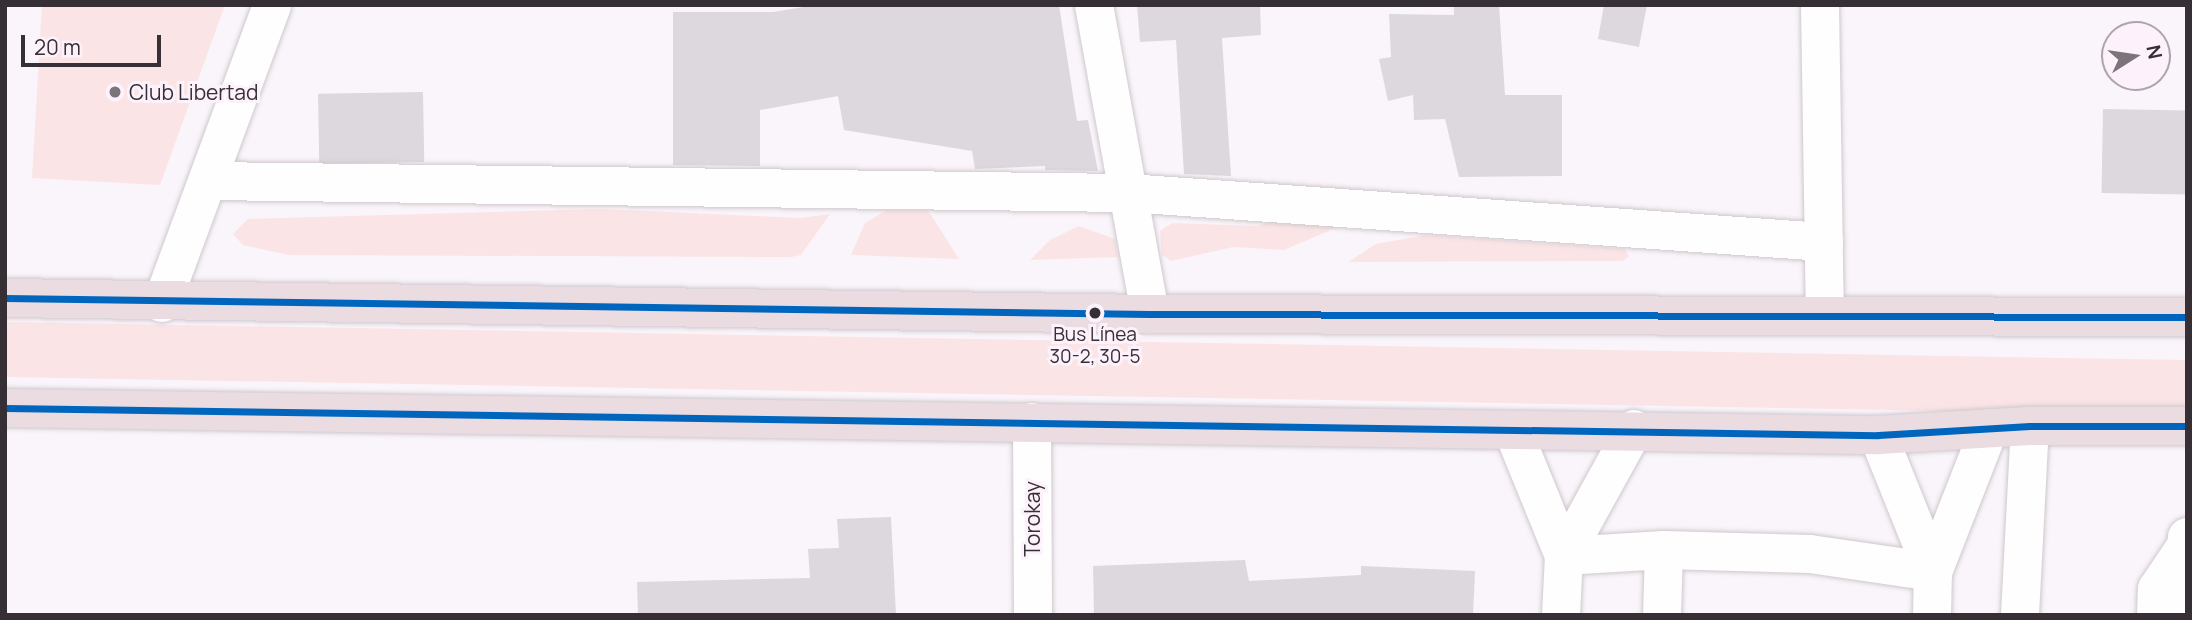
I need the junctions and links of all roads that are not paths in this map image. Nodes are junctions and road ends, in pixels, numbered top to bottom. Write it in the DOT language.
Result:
graph roads {
  1 [pos="272,5"];
  2 [pos="1094,5"];
  3 [pos="1820,5"];
  4 [pos="208,181"];
  5 [pos="1128,193"];
  6 [pos="1824,242"];
  7 [pos="5,298"];
  8 [pos="162,303"];
  9 [pos="1150,314"];
  10 [pos="1825,314"];
  11 [pos="2187,317"];
  12 [pos="5,408"];
  13 [pos="1032,422"];
  14 [pos="2030,426"];
  15 [pos="2187,426"];
  16 [pos="1634,429"];
  17 [pos="1989,429"];
  18 [pos="1513,431"];
  19 [pos="1878,435"];
  20 [pos="2187,537"];
  21 [pos="2186,546"];
  22 [pos="1664,550"];
  23 [pos="1564,556"];
  24 [pos="1933,572"];
  25 [pos="1032,615"];
  26 [pos="1561,615"];
  27 [pos="1662,615"];
  28 [pos="1932,615"];
  29 [pos="2020,615"];
  30 [pos="2156,615"];
  31 [pos="2183,615"];
  1 -- 4 [label="street"];
  2 -- 5 [label="street"];
  3 -- 6 [label="street"];
  4 -- 5 [label="street"];
  4 -- 8 [label="street"];
  5 -- 6 [label="street"];
  5 -- 9 [label="street"];
  6 -- 10 [label="street"];
  7 -- 8 [label="highway"];
  8 -- 9 [label="highway"];
  9 -- 10 [label="highway"];
  10 -- 11 [label="highway"];
  12 -- 13 [label="highway"];
  13 -- 18 [label="highway"];
  13 -- 25 [label="street, Torokay"];
  14 -- 15 [label="highway"];
  14 -- 17 [label="highway"];
  14 -- 29 [label="street"];
  16 -- 18 [label="highway"];
  16 -- 19 [label="highway"];
  16 -- 23 [label="street"];
  17 -- 19 [label="highway"];
  17 -- 24 [label="street"];
  18 -- 23 [label="street"];
  19 -- 24 [label="street"];
  20 -- 21 [label="street"];
  21 -- 30 [label="street"];
  21 -- 31 [label="street"];
  22 -- 23 [label="street"];
  22 -- 24 [label="street"];
  22 -- 27 [label="street"];
  23 -- 26 [label="street"];
  24 -- 28 [label="street"];
}
